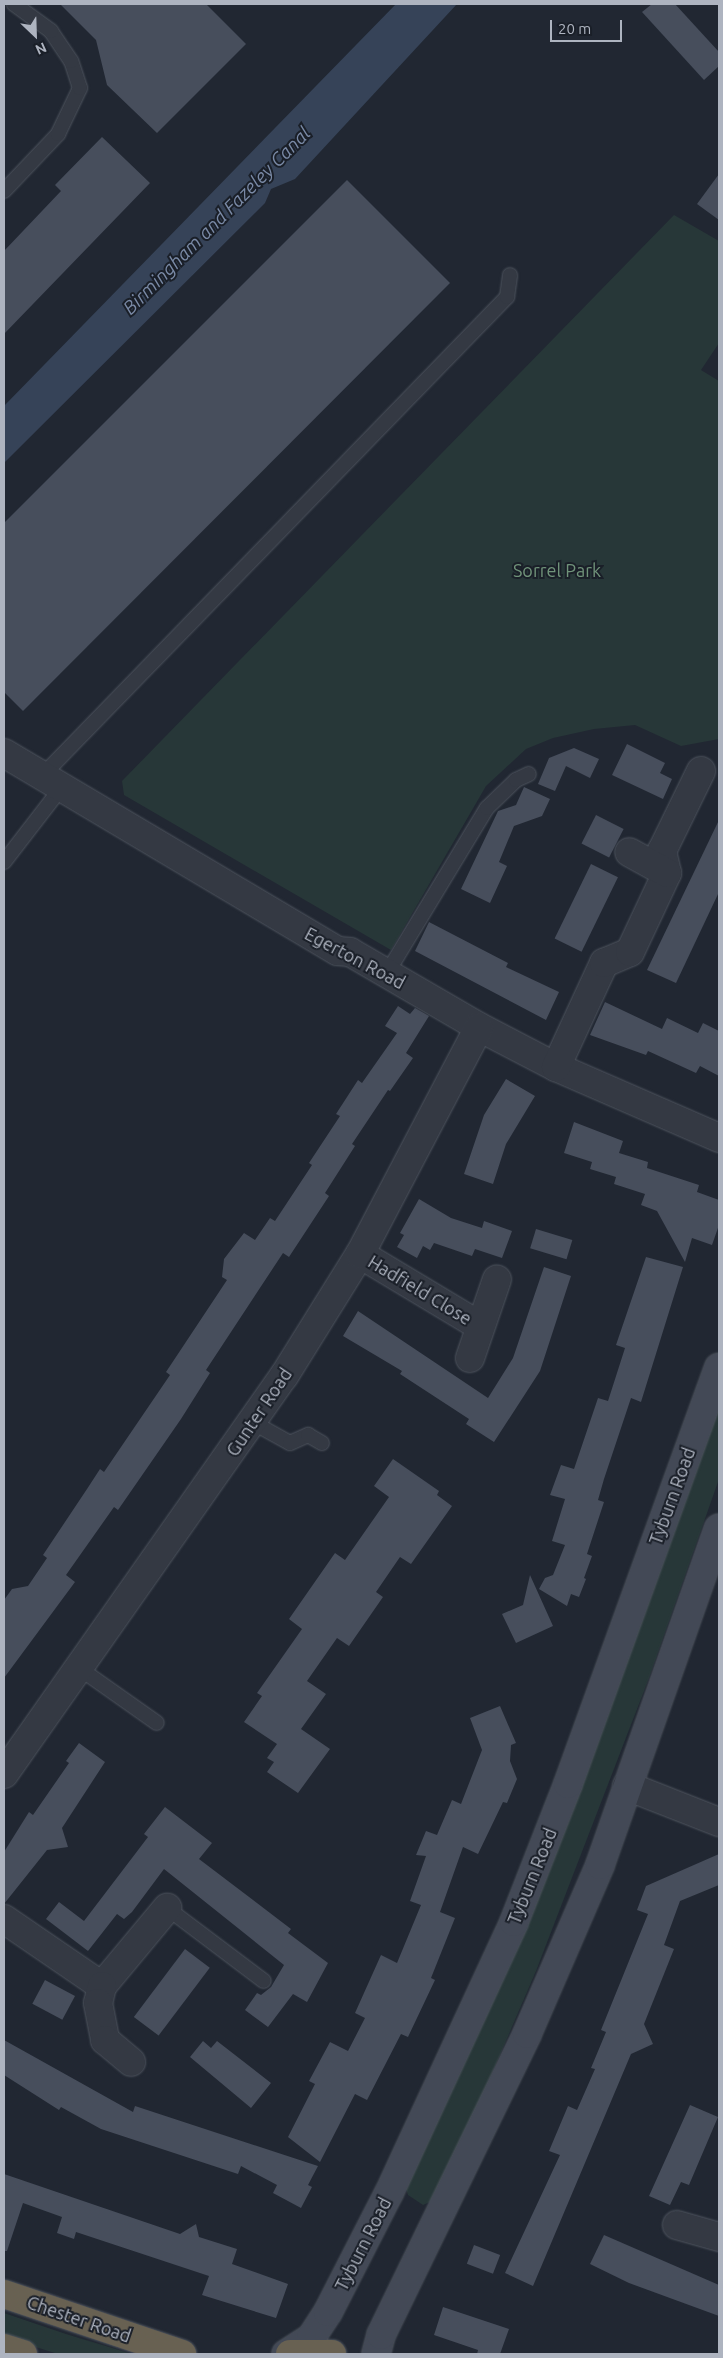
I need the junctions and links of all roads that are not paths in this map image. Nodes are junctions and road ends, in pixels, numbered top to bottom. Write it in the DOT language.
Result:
graph roads {
  1 [pos="14,4"];
  2 [pos="4,191"];
  3 [pos="510,275"];
  4 [pos="4,754"];
  5 [pos="701,771"];
  6 [pos="529,774"];
  7 [pos="52,782"];
  8 [pos="629,852"];
  9 [pos="4,862"];
  10 [pos="667,873"];
  11 [pos="387,973"];
  12 [pos="479,1027"];
  13 [pos="556,1067"];
  14 [pos="719,1138"];
  15 [pos="360,1254"];
  16 [pos="497,1279"];
  17 [pos="480,1326"];
  18 [pos="470,1358"];
  19 [pos="719,1368"];
  20 [pos="252,1422"];
  21 [pos="322,1443"];
  22 [pos="719,1528"];
  23 [pos="79,1668"];
  24 [pos="157,1723"];
  25 [pos="4,1774"];
  26 [pos="627,1786"];
  27 [pos="719,1822"];
  28 [pos="167,1908"];
  29 [pos="4,1919"];
  30 [pos="264,1981"];
  31 [pos="102,1986"];
  32 [pos="130,2062"];
  33 [pos="678,2225"];
  34 [pos="718,2233"];
  35 [pos="4,2294"];
  36 [pos="4,2348"];
  37 [pos="23,2354"];
  38 [pos="182,2354"];
  39 [pos="288,2354"];
  40 [pos="332,2354"];
  41 [pos="376,2354"];
  1 -- 2 [label="lane"];
  3 -- 7 [label="lane"];
  4 -- 7 [label="street, Egerton Road"];
  5 -- 10 [label="street"];
  6 -- 11 [label="lane"];
  7 -- 9 [label="lane"];
  7 -- 11 [label="street, Egerton Road"];
  8 -- 10 [label="street"];
  10 -- 13 [label="street"];
  11 -- 12 [label="street, Egerton Road"];
  12 -- 13 [label="street, Egerton Road"];
  12 -- 15 [label="street, Gunter Road"];
  13 -- 14 [label="street, Egerton Road"];
  15 -- 17 [label="street, Hadfield Close"];
  15 -- 20 [label="street, Gunter Road"];
  16 -- 17 [label="street, Hadfield Close"];
  17 -- 18 [label="street, Hadfield Close"];
  19 -- 39 [label="main road, Tyburn Road"];
  20 -- 21 [label="lane"];
  20 -- 23 [label="street, Gunter Road"];
  22 -- 26 [label="main road"];
  23 -- 24 [label="lane"];
  23 -- 25 [label="street, Gunter Road"];
  26 -- 27 [label="street"];
  26 -- 41 [label="main road"];
  28 -- 30 [label="lane"];
  28 -- 31 [label="street"];
  29 -- 31 [label="street"];
  31 -- 32 [label="street"];
  33 -- 34 [label="street"];
  35 -- 38 [label="highway, Chester Road"];
  36 -- 37 [label="highway"];
  39 -- 40 [label="highway"];
}
